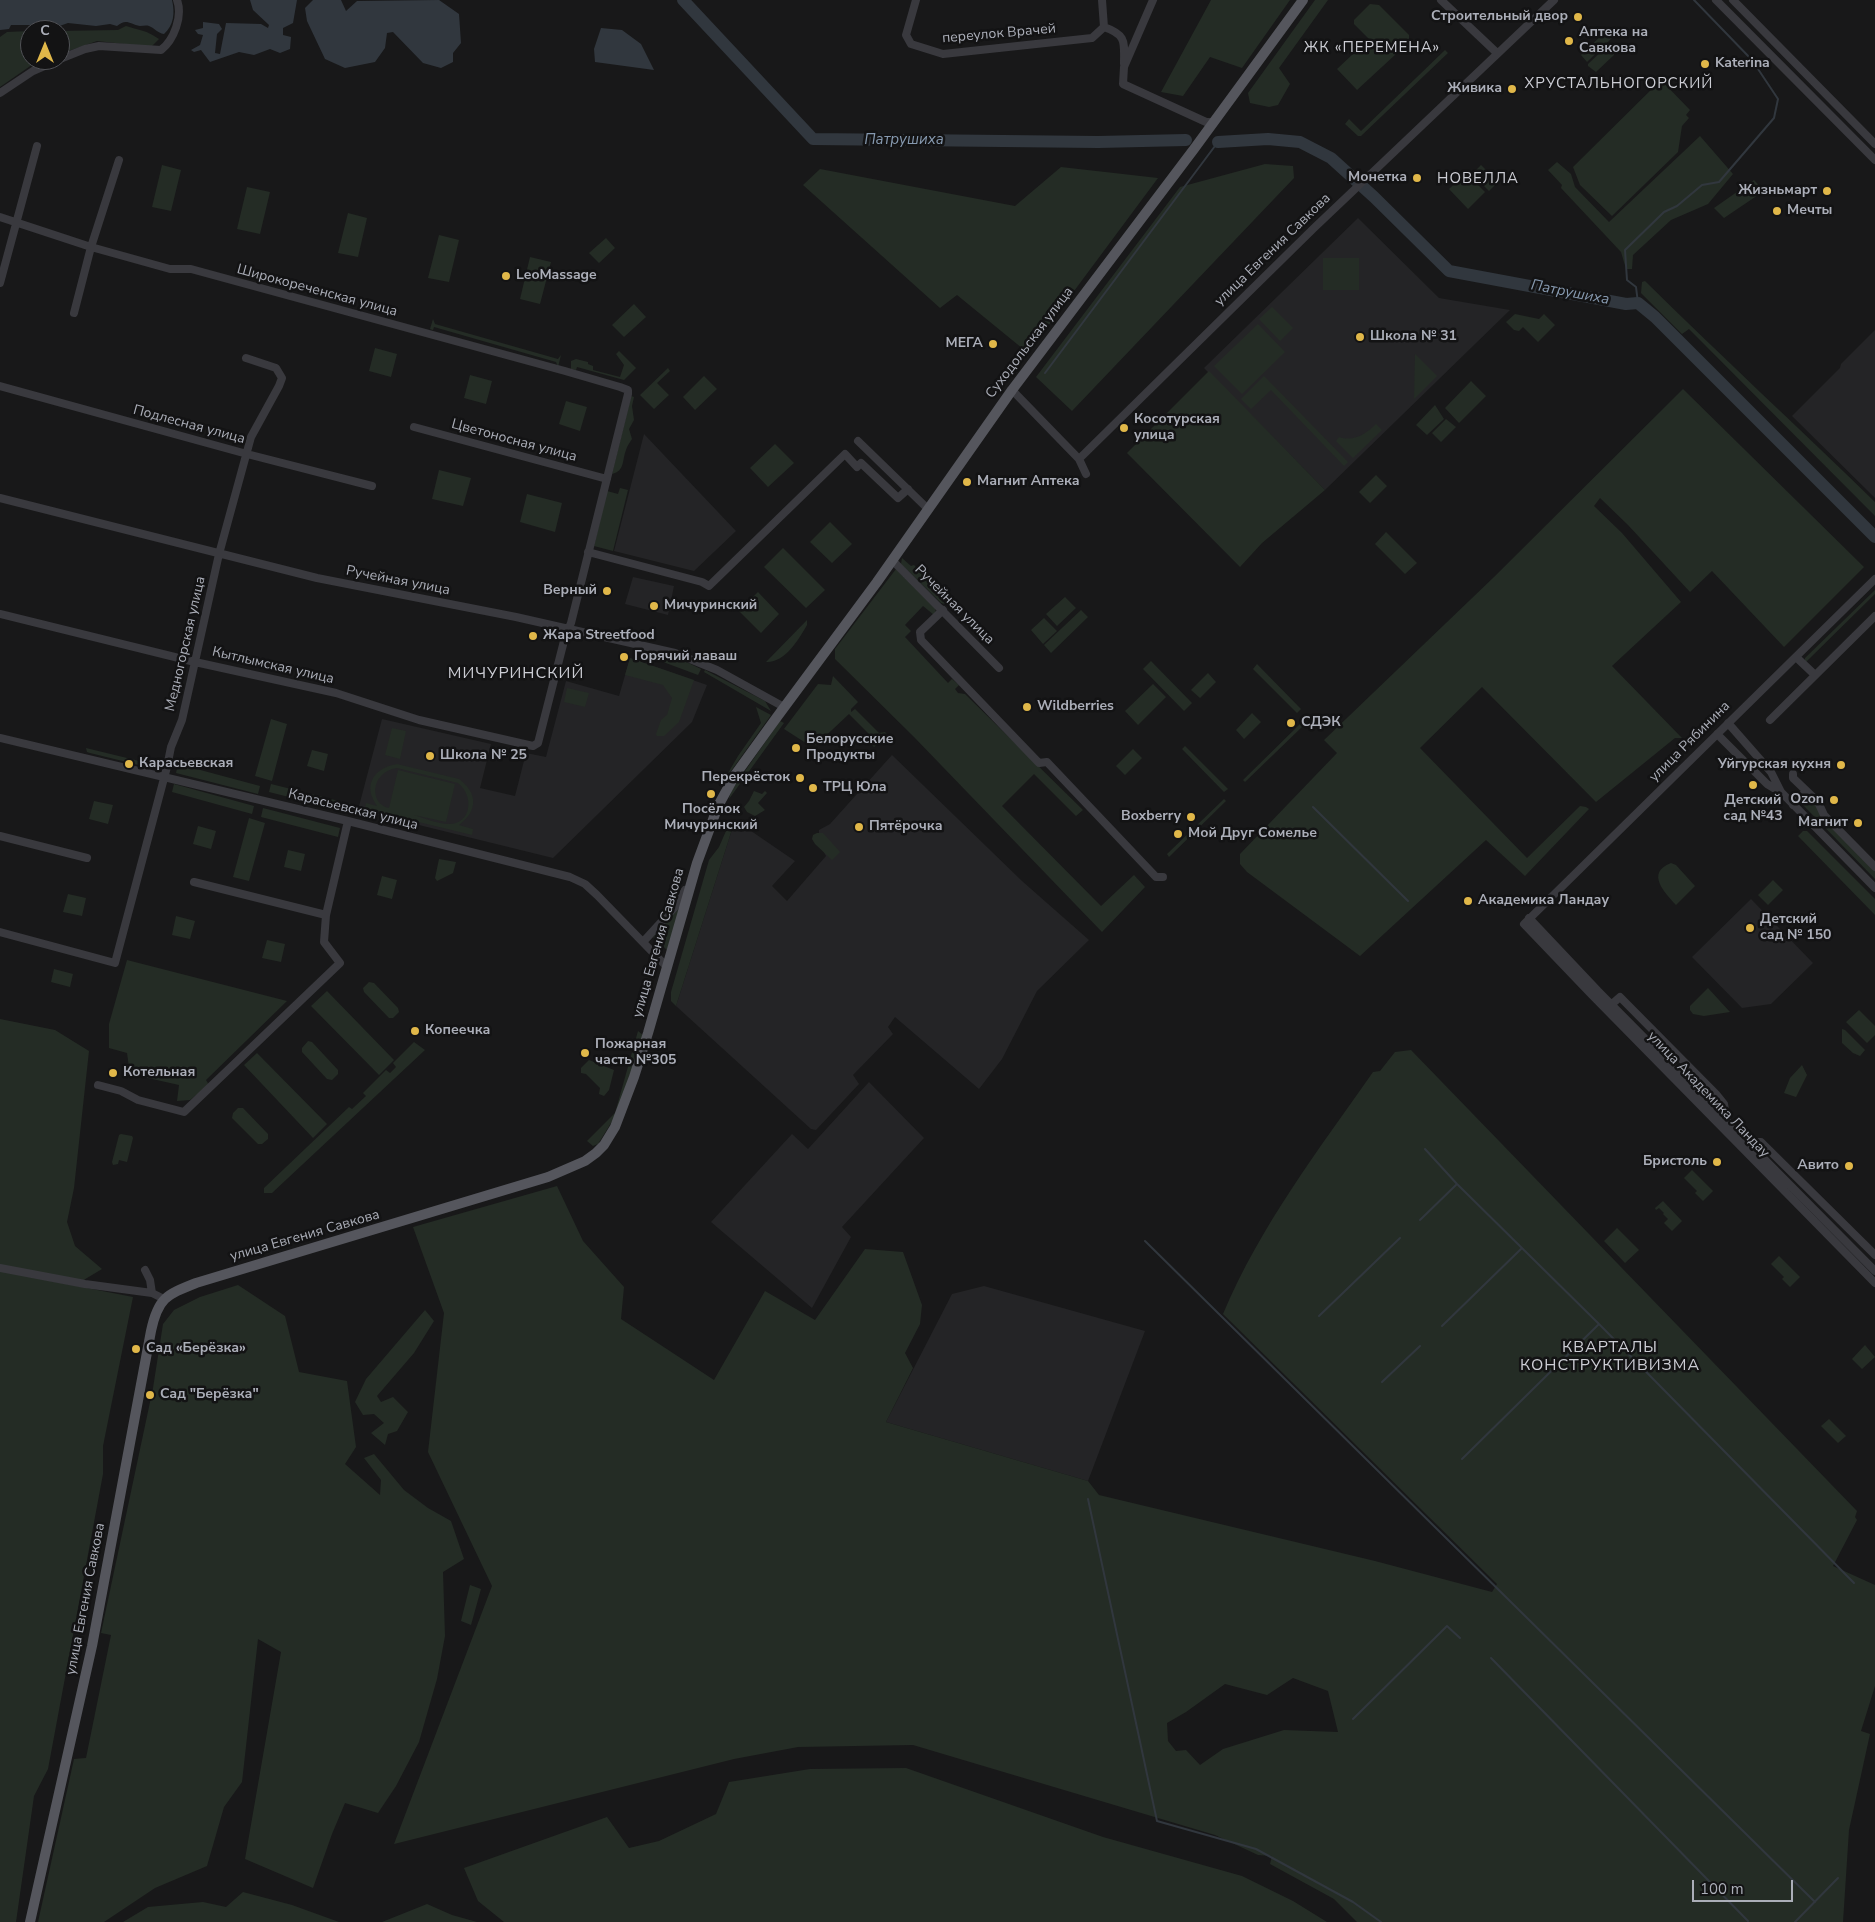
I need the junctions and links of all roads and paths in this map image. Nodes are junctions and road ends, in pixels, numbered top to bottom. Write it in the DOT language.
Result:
graph roads {
  1 [pos="177,0"];
  2 [pos="916,0"];
  3 [pos="1102,0"];
  4 [pos="1154,0"];
  5 [pos="1303,0"];
  6 [pos="1442,0"];
  7 [pos="1554,0"];
  8 [pos="1716,0"];
  9 [pos="1734,0"];
  10 [pos="1104,27"];
  11 [pos="1784,52"];
  12 [pos="1497,53"];
  13 [pos="70,55"];
  14 [pos="1776,61"];
  15 [pos="1124,67"];
  16 [pos="35,70"];
  17 [pos="0,92"];
  18 [pos="1829,98"];
  19 [pos="1820,105"];
  20 [pos="1213,122"];
  21 [pos="1875,144"];
  22 [pos="36,146"];
  23 [pos="119,160"];
  24 [pos="1875,160"];
  25 [pos="0,217"];
  26 [pos="16,222"];
  27 [pos="91,247"];
  28 [pos="0,283"];
  29 [pos="74,313"];
  30 [pos="246,358"];
  31 [pos="0,386"];
  32 [pos="1012,390"];
  33 [pos="414,427"];
  34 [pos="858,441"];
  35 [pos="247,454"];
  36 [pos="1078,459"];
  37 [pos="1086,474"];
  38 [pos="607,479"];
  39 [pos="372,486"];
  40 [pos="908,489"];
  41 [pos="0,498"];
  42 [pos="928,509"];
  43 [pos="588,552"];
  44 [pos="219,554"];
  45 [pos="892,560"];
  46 [pos="1875,579"];
  47 [pos="943,610"];
  48 [pos="0,614"];
  49 [pos="1875,616"];
  50 [pos="569,628"];
  51 [pos="1796,657"];
  52 [pos="195,662"];
  53 [pos="999,668"];
  54 [pos="1815,676"];
  55 [pos="784,707"];
  56 [pos="1770,720"];
  57 [pos="1728,723"];
  58 [pos="1717,734"];
  59 [pos="0,738"];
  60 [pos="1793,774"];
  61 [pos="164,777"];
  62 [pos="1806,791"];
  63 [pos="1782,793"];
  64 [pos="1793,805"];
  65 [pos="348,821"];
  66 [pos="0,836"];
  67 [pos="87,858"];
  68 [pos="697,864"];
  69 [pos="1875,867"];
  70 [pos="1163,877"];
  71 [pos="194,882"];
  72 [pos="1875,888"];
  73 [pos="326,915"];
  74 [pos="1527,921"];
  75 [pos="0,932"];
  76 [pos="643,942"];
  77 [pos="667,967"];
  78 [pos="98,1085"];
  79 [pos="1748,1142"];
  80 [pos="1875,1255"];
  81 [pos="0,1268"];
  82 [pos="145,1270"];
  83 [pos="1875,1271"];
  84 [pos="1875,1283"];
  85 [pos="152,1293"];
  86 [pos="164,1299"];
  87 [pos="30,1922"];
  1 -- 13 [label="street"];
  2 -- 10 [label="street, переулок Врачей"];
  3 -- 10 [label="street"];
  4 -- 15 [label="street"];
  5 -- 20 [label="main road, Суходольская улица"];
  6 -- 12 [label="street"];
  7 -- 12 [label="street, улица Евгения Савкова"];
  8 -- 14 [label="street"];
  9 -- 11 [label="street"];
  10 -- 15 [label="street"];
  11 -- 14 [label="street"];
  11 -- 18 [label="street"];
  12 -- 36 [label="street, улица Евгения Савкова"];
  14 -- 19 [label="street"];
  15 -- 20 [label="street"];
  16 -- 17 [label="street"];
  18 -- 19 [label="street"];
  18 -- 21 [label="street"];
  19 -- 24 [label="street"];
  20 -- 32 [label="main road, Суходольская улица"];
  22 -- 26 [label="street"];
  23 -- 27 [label="street"];
  25 -- 26 [label="street, Широкореченская улица"];
  26 -- 27 [label="street, Широкореченская улица"];
  26 -- 28 [label="street"];
  27 -- 29 [label="street"];
  27 -- 38 [label="street, Широкореченская улица"];
  30 -- 35 [label="street, Медногорская улица"];
  31 -- 35 [label="street, Подлесная улица"];
  32 -- 36 [label="street"];
  32 -- 42 [label="main road, Суходольская улица"];
  33 -- 38 [label="street, Цветоносная улица"];
  34 -- 40 [label="street"];
  35 -- 39 [label="street, Подлесная улица"];
  35 -- 44 [label="street, Медногорская улица"];
  36 -- 37 [label="street"];
  38 -- 43 [label="street"];
  40 -- 42 [label="street"];
  40 -- 43 [label="street"];
  41 -- 44 [label="street, Ручейная улица"];
  42 -- 45 [label="main road, Суходольская улица"];
  43 -- 50 [label="street"];
  44 -- 50 [label="street, Ручейная улица"];
  44 -- 52 [label="street, Медногорская улица"];
  45 -- 47 [label="street, Ручейная улица"];
  45 -- 55 [label="main road, Суходольская улица"];
  46 -- 51 [label="street, улица Рябинина"];
  47 -- 53 [label="street, Ручейная улица"];
  47 -- 70 [label="street"];
  48 -- 52 [label="street, Кытлымская улица"];
  49 -- 54 [label="street"];
  50 -- 52 [label="street, Кытлымская улица"];
  50 -- 55 [label="street, Ручейная улица"];
  51 -- 54 [label="street"];
  51 -- 57 [label="street, улица Рябинина"];
  52 -- 61 [label="street, Медногорская улица"];
  54 -- 56 [label="street"];
  55 -- 68 [label="main road, улица Евгения Савкова"];
  57 -- 58 [label="street, улица Рябинина"];
  57 -- 63 [label="street"];
  58 -- 63 [label="street"];
  58 -- 74 [label="street, улица Рябинина"];
  59 -- 61 [label="street, Карасьевская улица"];
  60 -- 62 [label="street"];
  61 -- 65 [label="street, Карасьевская улица"];
  61 -- 75 [label="street, Медногорская улица"];
  62 -- 64 [label="street"];
  62 -- 69 [label="street"];
  63 -- 64 [label="street"];
  64 -- 72 [label="street"];
  65 -- 73 [label="street"];
  65 -- 76 [label="street, Карасьевская улица"];
  66 -- 67 [label="street"];
  68 -- 76 [label="street"];
  68 -- 77 [label="main road, улица Евгения Савкова"];
  71 -- 73 [label="street"];
  73 -- 78 [label="street"];
  74 -- 79 [label="street, улица Академика Ландау"];
  74 -- 84 [label="street, улица Академика Ландау"];
  76 -- 77 [label="street, Карасьевская улица"];
  77 -- 86 [label="main road, улица Евгения Савкова"];
  79 -- 80 [label="street"];
  79 -- 83 [label="street, улица Академика Ландау"];
  81 -- 85 [label="street"];
  82 -- 85 [label="street"];
  85 -- 86 [label="street"];
  86 -- 87 [label="main road, улица Евгения Савкова"];
}
